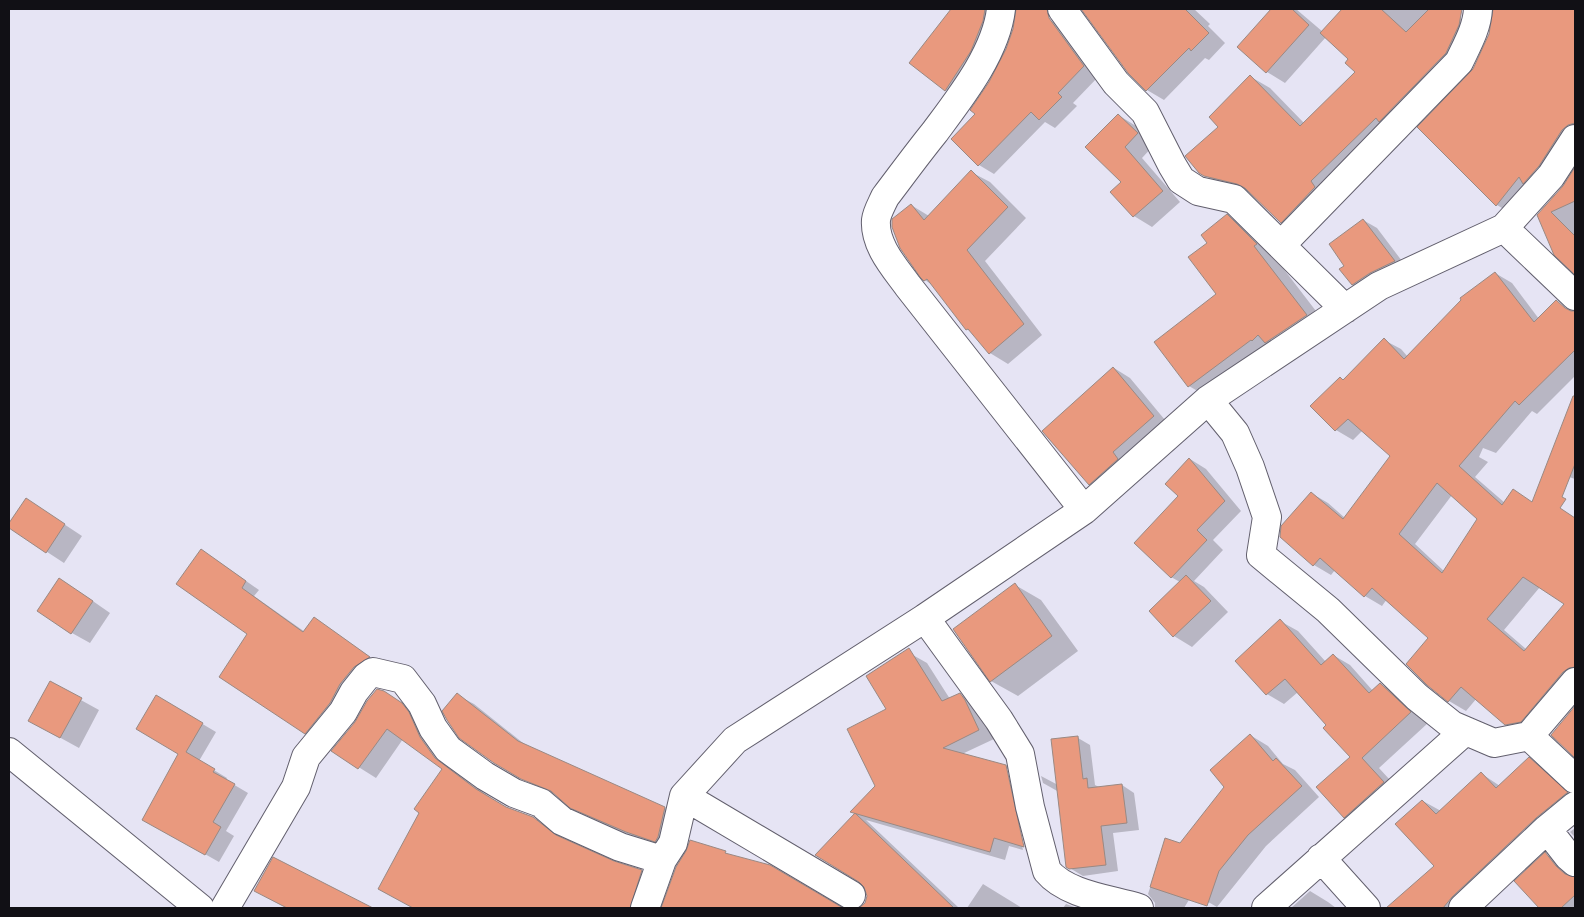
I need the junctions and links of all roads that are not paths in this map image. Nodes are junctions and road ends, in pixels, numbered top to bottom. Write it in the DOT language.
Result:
graph roads {
  1 [pos="1062,9"];
  2 [pos="1478,9"];
  3 [pos="1002,10"];
  4 [pos="1575,139"];
  5 [pos="1504,228"];
  6 [pos="1281,245"];
  7 [pos="1575,296"];
  8 [pos="1345,309"];
  9 [pos="1208,400"];
  10 [pos="1084,510"];
  11 [pos="925,618"];
  12 [pos="1575,682"];
  13 [pos="1466,731"];
  14 [pos="1529,736"];
  15 [pos="9,752"];
  16 [pos="1575,779"];
  17 [pos="684,796"];
  18 [pos="1575,806"];
  19 [pos="1547,829"];
  20 [pos="1321,858"];
  21 [pos="662,860"];
  22 [pos="1575,862"];
  23 [pos="851,895"];
  24 [pos="1123,906"];
  25 [pos="200,908"];
  26 [pos="225,908"];
  27 [pos="645,908"];
  28 [pos="1266,908"];
  29 [pos="1366,908"];
  30 [pos="1463,908"];
  1 -- 6 [label="street"];
  2 -- 6 [label="street"];
  3 -- 10 [label="street"];
  4 -- 5 [label="street"];
  5 -- 7 [label="street"];
  5 -- 8 [label="street"];
  6 -- 8 [label="street"];
  8 -- 9 [label="street"];
  9 -- 10 [label="street"];
  9 -- 13 [label="street"];
  10 -- 11 [label="street"];
  11 -- 17 [label="street"];
  11 -- 24 [label="street"];
  12 -- 14 [label="street"];
  13 -- 14 [label="street"];
  13 -- 20 [label="street"];
  14 -- 16 [label="street"];
  15 -- 25 [label="street"];
  17 -- 21 [label="street"];
  17 -- 23 [label="street"];
  18 -- 19 [label="street"];
  19 -- 22 [label="street"];
  19 -- 30 [label="street"];
  20 -- 28 [label="street"];
  20 -- 29 [label="street"];
  21 -- 26 [label="street"];
  21 -- 27 [label="street"];
}
